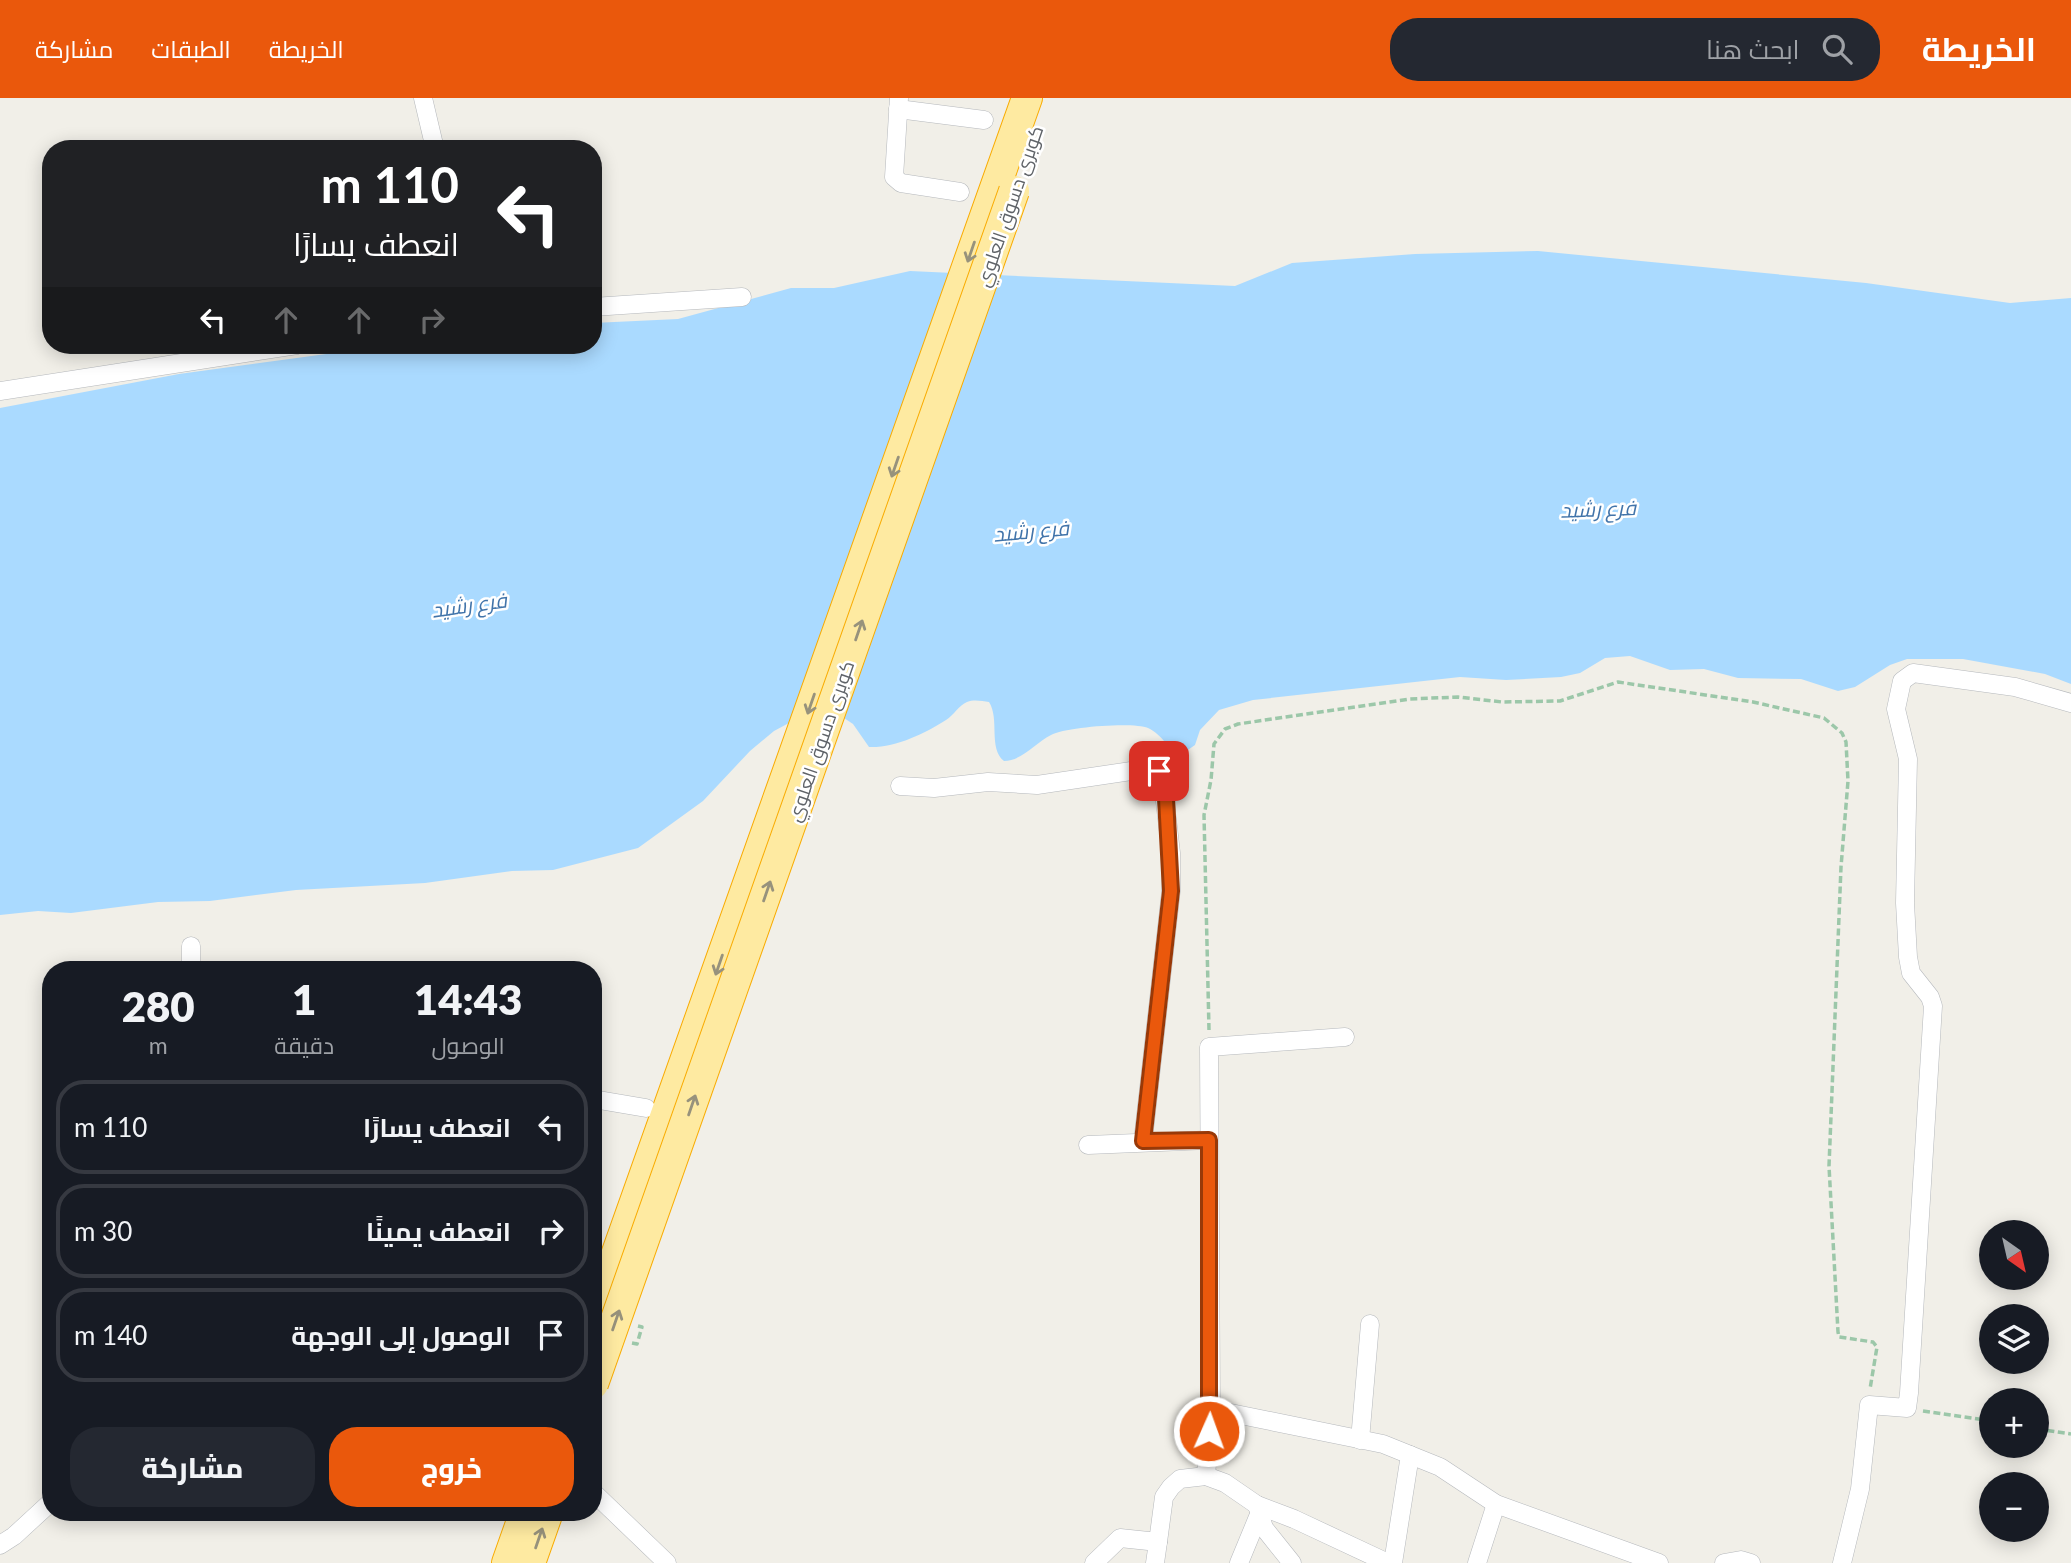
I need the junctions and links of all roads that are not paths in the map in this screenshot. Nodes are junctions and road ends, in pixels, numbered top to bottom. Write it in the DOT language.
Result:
graph roads {
  1 [pos="423,98"];
  2 [pos="1027,98"];
  3 [pos="1047,98"];
  4 [pos="899,104"];
  5 [pos="984,120"];
  6 [pos="433,140"];
  7 [pos="1004,189"];
  8 [pos="960,192"];
  9 [pos="742,297"];
  10 [pos="602,306"];
  11 [pos="239,354"];
  12 [pos="0,391"];
  13 [pos="2071,703"];
  14 [pos="900,786"];
  15 [pos="191,946"];
  16 [pos="191,961"];
  17 [pos="1345,1037"];
  18 [pos="602,1100"];
  19 [pos="646,1108"];
  20 [pos="1209,1140"];
  21 [pos="1143,1141"];
  22 [pos="1088,1145"];
  23 [pos="602,1295"];
  24 [pos="1370,1324"];
  25 [pos="602,1358"];
  26 [pos="1211,1409"];
  27 [pos="1360,1440"];
  28 [pos="1410,1455"];
  29 [pos="1206,1476"];
  30 [pos="602,1501"];
  31 [pos="1496,1504"];
  32 [pos="42,1510"];
  33 [pos="1258,1511"];
  34 [pos="522,1521"];
  35 [pos="545,1521"];
  36 [pos="1158,1542"];
  37 [pos="0,1545"];
  38 [pos="507,1563"];
  39 [pos="530,1563"];
  40 [pos="667,1563"];
  41 [pos="1094,1563"];
  42 [pos="1155,1563"];
  43 [pos="1239,1563"];
  44 [pos="1292,1563"];
  45 [pos="1390,1563"];
  46 [pos="1477,1563"];
  47 [pos="1659,1563"];
  48 [pos="1724,1563"];
  49 [pos="1751,1563"];
  50 [pos="1842,1563"];
  1 -- 6 [label="street"];
  2 -- 7 [label="highway, كوبرى دسوق العلوي"];
  3 -- 7 [label="highway, كوبرى دسوق العلوي"];
  4 -- 5 [label="street"];
  4 -- 8 [label="street"];
  7 -- 23 [label="highway, كوبرى دسوق العلوي, one-way"];
  25 -- 7 [label="highway, كوبرى دسوق العلوي, one-way, bridge"];
  9 -- 10 [label="street"];
  11 -- 12 [label="street"];
  13 -- 50 [label="street"];
  14 -- 21 [label="street"];
  15 -- 16 [label="street"];
  17 -- 20 [label="street"];
  18 -- 19 [label="street"];
  20 -- 21 [label="street"];
  20 -- 26 [label="street"];
  21 -- 22 [label="street"];
  24 -- 27 [label="street"];
  26 -- 27 [label="street"];
  26 -- 29 [label="street"];
  27 -- 28 [label="street"];
  28 -- 31 [label="street"];
  28 -- 45 [label="street"];
  29 -- 33 [label="street"];
  29 -- 36 [label="street"];
  30 -- 40 [label="street"];
  31 -- 46 [label="street"];
  31 -- 47 [label="street"];
  32 -- 37 [label="street"];
  33 -- 43 [label="street"];
  33 -- 44 [label="street"];
  33 -- 45 [label="street"];
  34 -- 38 [label="highway"];
  39 -- 35 [label="highway, one-way"];
  36 -- 41 [label="street"];
  36 -- 42 [label="street"];
  48 -- 49 [label="street"];
}
